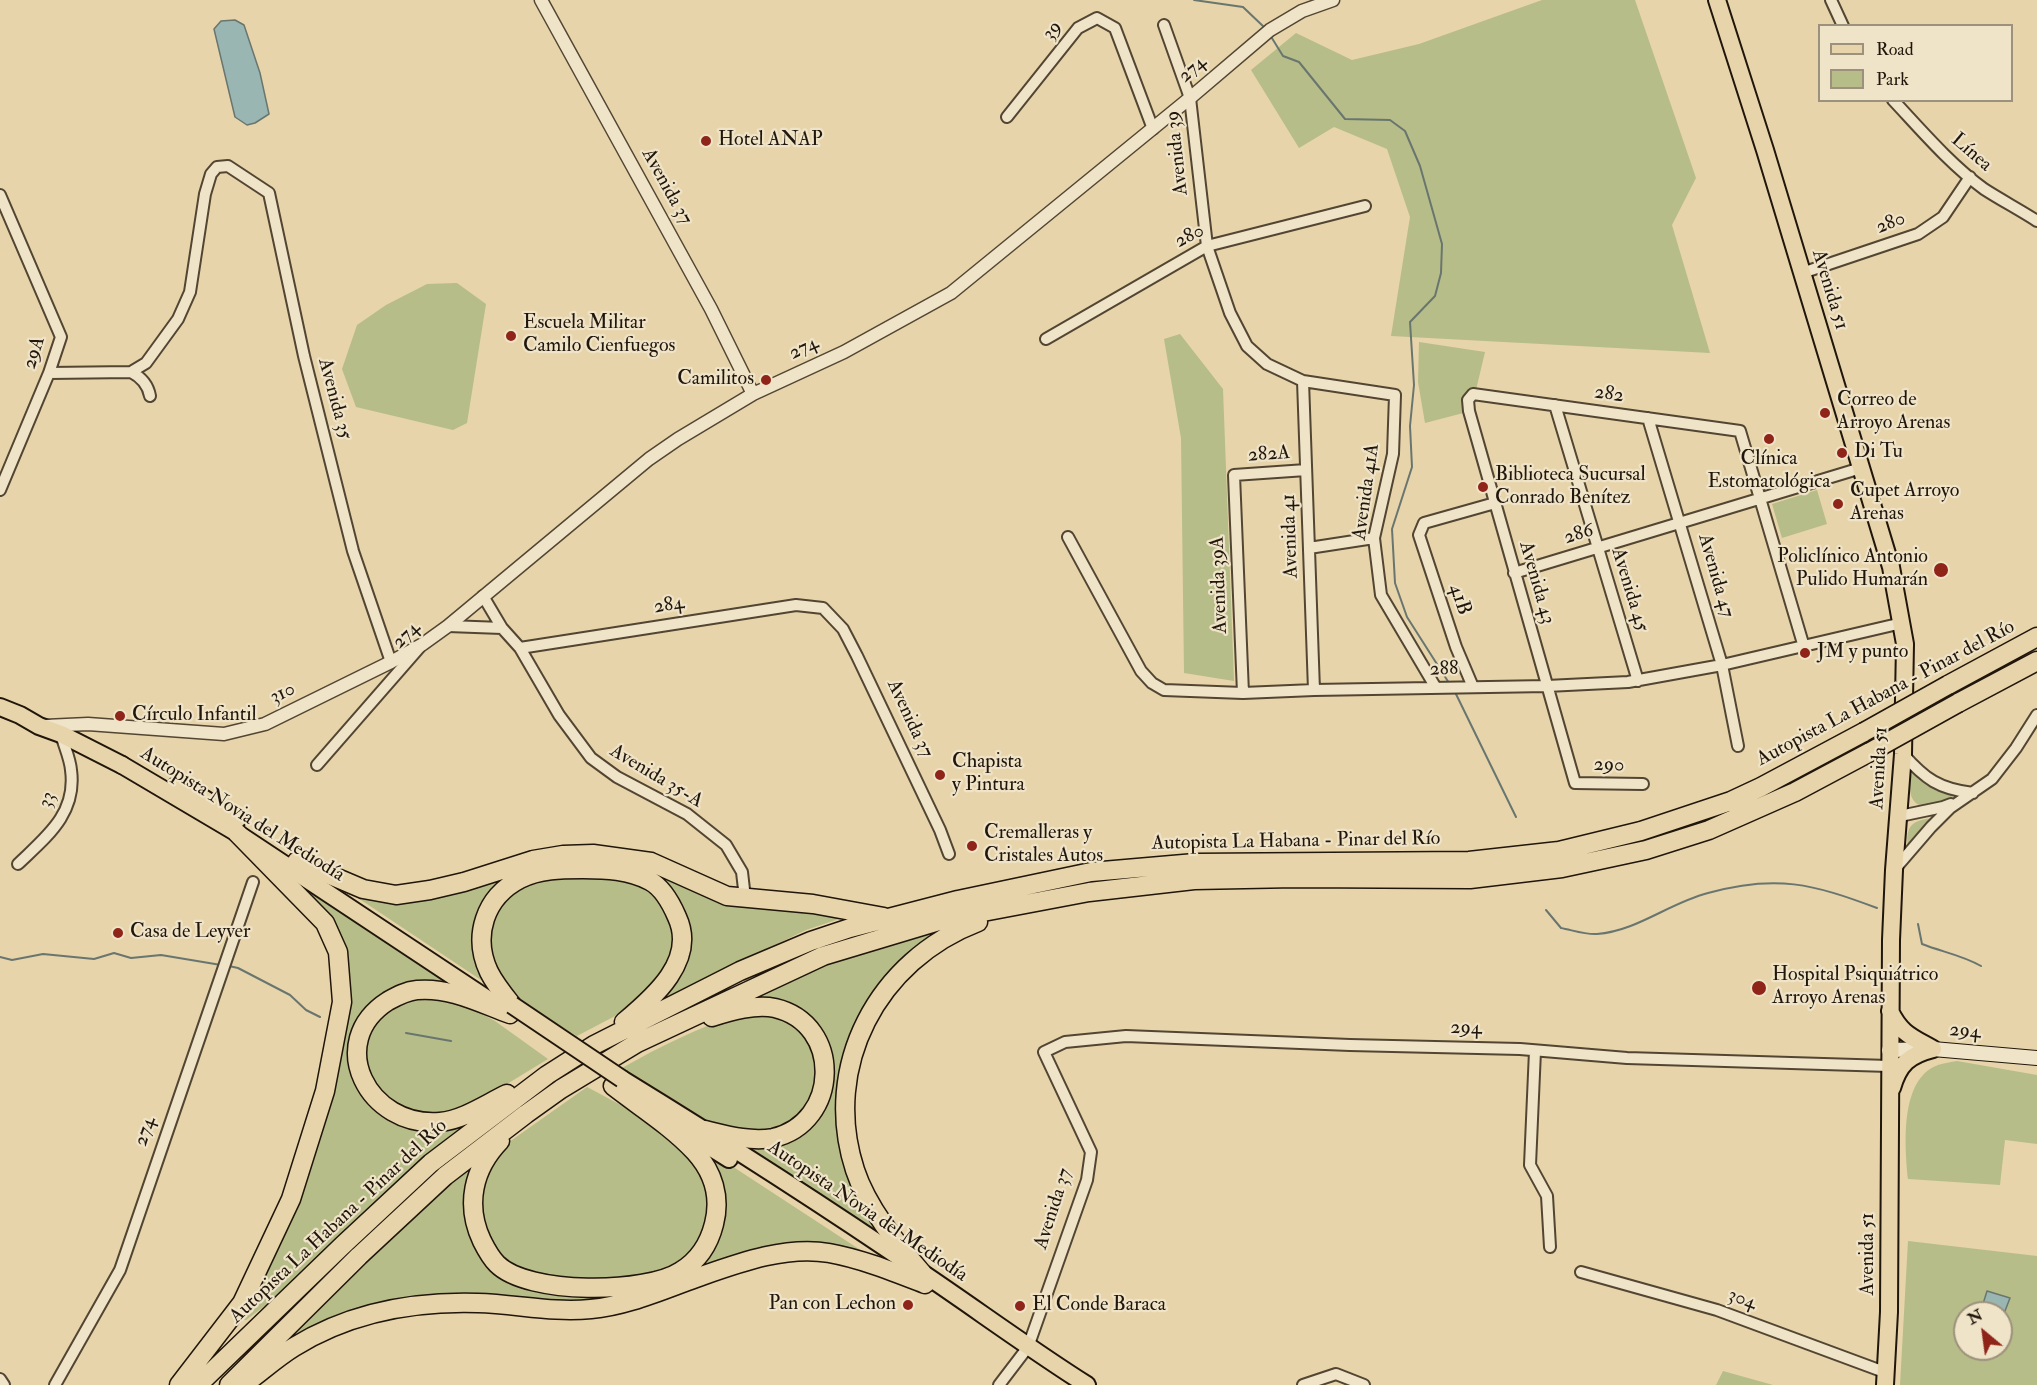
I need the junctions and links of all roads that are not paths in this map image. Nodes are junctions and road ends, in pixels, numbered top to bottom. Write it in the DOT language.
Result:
graph roads {
  1 [pos="541,0"];
  2 [pos="1333,0"];
  3 [pos="1717,0"];
  4 [pos="1831,0"];
  5 [pos="1302,6"];
  6 [pos="1842,24"];
  7 [pos="1164,25"];
  8 [pos="1190,98"];
  9 [pos="1895,102"];
  10 [pos="1007,117"];
  11 [pos="1153,129"];
  12 [pos="1970,177"];
  13 [pos="0,195"];
  14 [pos="1365,206"];
  15 [pos="2037,221"];
  16 [pos="1207,246"];
  17 [pos="1802,273"];
  18 [pos="1046,339"];
  19 [pos="131,372"];
  20 [pos="49,373"];
  21 [pos="1303,381"];
  22 [pos="753,394"];
  23 [pos="1473,394"];
  24 [pos="150,396"];
  25 [pos="1555,405"];
  26 [pos="1648,418"];
  27 [pos="1861,468"];
  28 [pos="1306,470"];
  29 [pos="1234,475"];
  30 [pos="0,490"];
  31 [pos="1760,498"];
  32 [pos="1495,503"];
  33 [pos="1680,523"];
  34 [pos="1068,537"];
  35 [pos="1374,538"];
  36 [pos="1309,548"];
  37 [pos="1598,548"];
  38 [pos="1514,573"];
  39 [pos="483,596"];
  40 [pos="823,609"];
  41 [pos="1902,623"];
  42 [pos="448,626"];
  43 [pos="502,628"];
  44 [pos="2037,637"];
  45 [pos="423,644"];
  46 [pos="1804,646"];
  47 [pos="520,648"];
  48 [pos="391,662"];
  49 [pos="2037,662"];
  50 [pos="1722,665"];
  51 [pos="1638,681"];
  52 [pos="1951,684"];
  53 [pos="1547,686"];
  54 [pos="1473,687"];
  55 [pos="1436,688"];
  56 [pos="1314,690"];
  57 [pos="1243,693"];
  58 [pos="1962,702"];
  59 [pos="0,707"];
  60 [pos="2037,715"];
  61 [pos="39,726"];
  62 [pos="61,734"];
  63 [pos="1738,746"];
  64 [pos="1903,754"];
  65 [pos="122,765"];
  66 [pos="318,765"];
  67 [pos="1575,783"];
  68 [pos="1643,784"];
  69 [pos="1973,793"];
  70 [pos="1900,816"];
  71 [pos="237,833"];
  72 [pos="949,854"];
  73 [pos="297,861"];
  74 [pos="18,864"];
  75 [pos="1894,870"];
  76 [pos="253,882"];
  77 [pos="1089,891"];
  78 [pos="745,898"];
  79 [pos="889,918"];
  80 [pos="511,1010"];
  81 [pos="1890,1011"];
  82 [pos="637,1043"];
  83 [pos="594,1045"];
  84 [pos="1933,1049"];
  85 [pos="1535,1051"];
  86 [pos="1044,1053"];
  87 [pos="1889,1058"];
  88 [pos="2037,1058"];
  89 [pos="547,1075"];
  90 [pos="617,1082"];
  91 [pos="561,1089"];
  92 [pos="1890,1098"];
  93 [pos="705,1130"];
  94 [pos="1550,1247"];
  95 [pos="1581,1272"];
  96 [pos="923,1278"];
  97 [pos="1026,1351"];
  98 [pos="0,1379"];
  99 [pos="1886,1379"];
  100 [pos="4,1385"];
  101 [pos="55,1385"];
  102 [pos="180,1385"];
  103 [pos="198,1385"];
  104 [pos="229,1385"];
  105 [pos="243,1385"];
  106 [pos="999,1385"];
  107 [pos="1071,1385"];
  108 [pos="1087,1385"];
  109 [pos="1303,1385"];
  110 [pos="1364,1385"];
  1 -- 22 [label="street, Avenida 37"];
  2 -- 5 [label="street, 274"];
  3 -- 17 [label="main road, Avenida 51"];
  4 -- 6 [label="street"];
  5 -- 8 [label="street, 274"];
  7 -- 8 [label="street, Avenida 39"];
  8 -- 11 [label="street, 274"];
  8 -- 16 [label="street, Avenida 39"];
  9 -- 12 [label="street, Línea"];
  10 -- 11 [label="street, 39"];
  11 -- 22 [label="street, 274"];
  12 -- 15 [label="street, Línea"];
  12 -- 17 [label="street, 280"];
  13 -- 20 [label="street, 29A"];
  14 -- 16 [label="street, 280"];
  16 -- 18 [label="street, 280"];
  16 -- 21 [label="street, Avenida 39"];
  17 -- 27 [label="main road, Avenida 51"];
  19 -- 20 [label="street"];
  19 -- 24 [label="street"];
  19 -- 48 [label="street, Avenida 35"];
  20 -- 30 [label="street, 29A"];
  21 -- 28 [label="street, Avenida 41"];
  21 -- 35 [label="street, Avenida 41A"];
  22 -- 39 [label="street, 274"];
  23 -- 25 [label="street, 282"];
  23 -- 32 [label="street, Avenida 43"];
  25 -- 26 [label="street, 282"];
  25 -- 37 [label="street, Avenida 45"];
  26 -- 31 [label="street, 282"];
  26 -- 33 [label="street, Avenida 47"];
  27 -- 31 [label="street, 286"];
  27 -- 41 [label="main road, Avenida 51"];
  28 -- 29 [label="street, 282A"];
  28 -- 36 [label="street, Avenida 41"];
  29 -- 57 [label="street, Avenida 39A"];
  31 -- 33 [label="street, 286"];
  31 -- 46 [label="street"];
  32 -- 38 [label="street, Avenida 43"];
  32 -- 54 [label="street, 41B"];
  33 -- 37 [label="street, 286"];
  33 -- 50 [label="street, Avenida 47"];
  34 -- 57 [label="street, 288"];
  35 -- 36 [label="street"];
  35 -- 55 [label="street, Avenida 41A"];
  36 -- 56 [label="street, Avenida 41"];
  37 -- 38 [label="street, 286"];
  37 -- 51 [label="street, Avenida 45"];
  38 -- 53 [label="street, Avenida 43"];
  39 -- 42 [label="street, 274"];
  39 -- 43 [label="street, Avenida 35-A"];
  40 -- 47 [label="street, 284"];
  40 -- 72 [label="street, Avenida 37"];
  41 -- 46 [label="street, 288"];
  41 -- 64 [label="main road, Avenida 51"];
  42 -- 43 [label="street"];
  42 -- 45 [label="street, 274"];
  43 -- 47 [label="street, Avenida 35-A"];
  44 -- 52 [label="highway, Autopista La Habana - Pinar del Río"];
  45 -- 48 [label="street, 310"];
  45 -- 66 [label="street, 274"];
  46 -- 50 [label="street, 288"];
  47 -- 78 [label="street, Avenida 35-A"];
  48 -- 61 [label="street, 310"];
  49 -- 58 [label="highway, Autopista La Habana - Pinar del Río"];
  50 -- 51 [label="street, 288"];
  50 -- 63 [label="street, Avenida 47"];
  51 -- 53 [label="street, 288"];
  52 -- 58 [label="highway"];
  52 -- 79 [label="highway, Autopista La Habana - Pinar del Río, bridge"];
  53 -- 54 [label="street, 288"];
  53 -- 67 [label="street, Avenida 43"];
  54 -- 55 [label="street, 288"];
  55 -- 56 [label="street, 288"];
  56 -- 57 [label="street, 288"];
  58 -- 77 [label="highway, Autopista La Habana - Pinar del Río, bridge"];
  59 -- 61 [label="main road"];
  60 -- 69 [label="street"];
  61 -- 62 [label="main road"];
  62 -- 65 [label="main road"];
  62 -- 74 [label="street, 33"];
  64 -- 69 [label="street"];
  64 -- 70 [label="main road, Avenida 51"];
  65 -- 71 [label="main road, Autopista Novia del Mediodía"];
  65 -- 73 [label="main road, Autopista Novia del Mediodía"];
  67 -- 68 [label="street, 290"];
  69 -- 70 [label="street"];
  69 -- 75 [label="street"];
  70 -- 75 [label="main road, Avenida 51"];
  71 -- 80 [label="main road, Autopista Novia del Mediodía"];
  71 -- 102 [label="highway"];
  73 -- 78 [label="highway"];
  73 -- 80 [label="main road, Autopista Novia del Mediodía"];
  75 -- 81 [label="main road, Avenida 51"];
  76 -- 101 [label="street, 274"];
  77 -- 82 [label="highway, Autopista La Habana - Pinar del Río"];
  77 -- 96 [label="highway"];
  78 -- 79 [label="highway"];
  79 -- 83 [label="highway, Autopista La Habana - Pinar del Río"];
  80 -- 83 [label="highway"];
  80 -- 89 [label="highway"];
  80 -- 90 [label="main road"];
  81 -- 84 [label="main road"];
  81 -- 87 [label="main road, Avenida 51"];
  82 -- 91 [label="highway, Autopista La Habana - Pinar del Río"];
  82 -- 93 [label="highway"];
  83 -- 89 [label="highway, Autopista La Habana - Pinar del Río"];
  84 -- 87 [label="main road, 294"];
  84 -- 88 [label="main road, 294"];
  84 -- 92 [label="main road"];
  85 -- 86 [label="street, 294"];
  85 -- 87 [label="street, 294"];
  85 -- 94 [label="street"];
  86 -- 97 [label="street, Avenida 37"];
  87 -- 92 [label="main road, Avenida 51"];
  89 -- 103 [label="highway, Autopista La Habana - Pinar del Río"];
  90 -- 91 [label="highway"];
  90 -- 93 [label="main road, Autopista Novia del Mediodía"];
  90 -- 96 [label="main road, Autopista Novia del Mediodía"];
  91 -- 104 [label="highway, Autopista La Habana - Pinar del Río"];
  92 -- 99 [label="main road, Avenida 51"];
  93 -- 96 [label="main road, Autopista Novia del Mediodía"];
  95 -- 99 [label="street, 304"];
  96 -- 97 [label="main road, Autopista Novia del Mediodía"];
  96 -- 105 [label="highway"];
  97 -- 106 [label="street, Avenida 37"];
  97 -- 107 [label="main road, Autopista Novia del Mediodía"];
  97 -- 108 [label="main road, Autopista Novia del Mediodía"];
  98 -- 100 [label="street"];
  109 -- 110 [label="street"];
}
